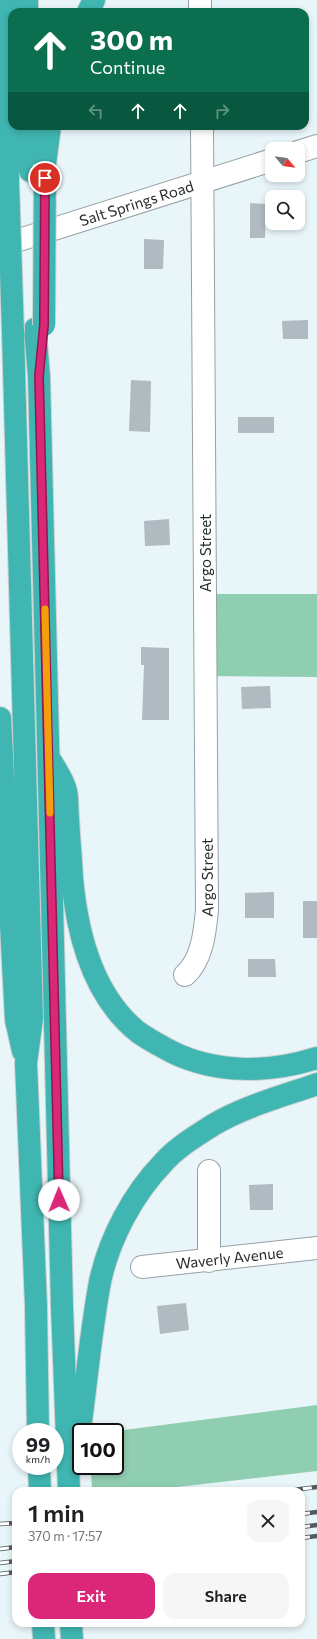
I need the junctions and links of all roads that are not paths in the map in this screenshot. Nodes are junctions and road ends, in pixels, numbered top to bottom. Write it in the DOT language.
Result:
graph roads {
  1 [pos="6,0"];
  2 [pos="30,130"];
  3 [pos="49,130"];
  4 [pos="202,130"];
  5 [pos="317,146"];
  6 [pos="305,150"];
  7 [pos="265,162"];
  8 [pos="38,167"];
  9 [pos="203,182"];
  10 [pos="0,246"];
  11 [pos="0,718"];
  12 [pos="48,756"];
  13 [pos="185,975"];
  14 [pos="317,1058"];
  15 [pos="26,1063"];
  16 [pos="317,1084"];
  17 [pos="208,1171"];
  18 [pos="317,1248"];
  19 [pos="209,1261"];
  20 [pos="142,1267"];
  21 [pos="38,1423"];
  22 [pos="73,1423"];
  23 [pos="73,1423"];
  24 [pos="72,1458"];
  25 [pos="39,1475"];
  26 [pos="40,1487"];
  27 [pos="68,1487"];
  28 [pos="43,1627"];
  29 [pos="71,1627"];
  30 [pos="44,1639"];
  31 [pos="72,1639"];
  1 -- 15 [label="highway, bridge"];
  2 -- 8 [label="highway"];
  3 -- 8 [label="highway"];
  4 -- 9 [label="street, Argo Street"];
  5 -- 6 [label="street"];
  7 -- 9 [label="street, Salt Springs Road"];
  8 -- 12 [label="highway, bridge"];
  9 -- 10 [label="street, Salt Springs Road"];
  9 -- 13 [label="street, Argo Street"];
  11 -- 15 [label="highway"];
  12 -- 14 [label="highway"];
  12 -- 22 [label="highway"];
  15 -- 21 [label="highway"];
  16 -- 23 [label="highway"];
  17 -- 19 [label="street"];
  18 -- 19 [label="street, Waverly Avenue"];
  19 -- 20 [label="street, Waverly Avenue"];
  24 -- 27 [label="highway"];
  25 -- 26 [label="highway"];
  28 -- 30 [label="highway"];
  29 -- 31 [label="highway"];
}
